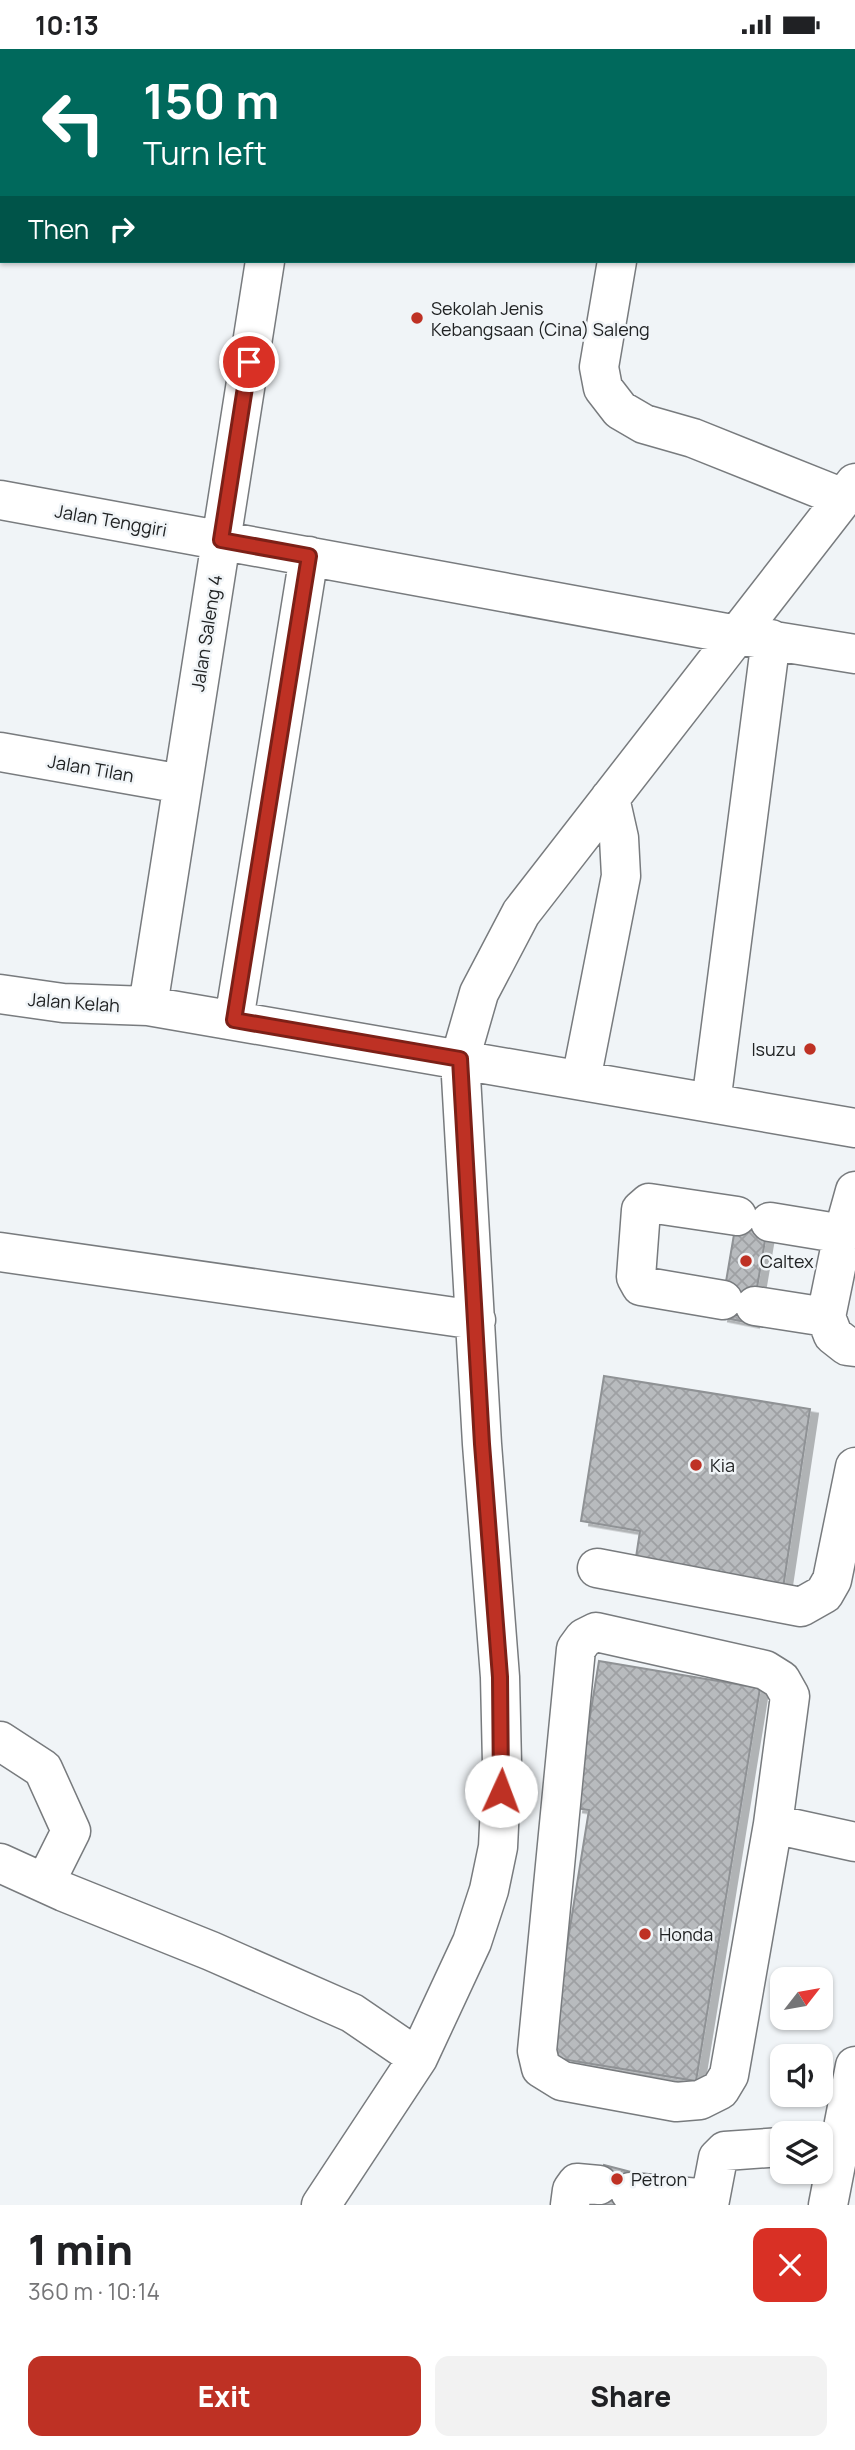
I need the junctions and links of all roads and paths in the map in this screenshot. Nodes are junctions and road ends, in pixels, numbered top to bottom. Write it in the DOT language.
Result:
graph roads {
  1 [pos="265,263"];
  2 [pos="617,263"];
  3 [pos="849,491"];
  4 [pos="0,500"];
  5 [pos="221,540"];
  6 [pos="309,556"];
  7 [pos="754,637"];
  8 [pos="855,654"];
  9 [pos="0,753"];
  10 [pos="182,784"];
  11 [pos="610,798"];
  12 [pos="0,994"];
  13 [pos="148,1006"];
  14 [pos="234,1020"];
  15 [pos="460,1059"];
  16 [pos="581,1080"];
  17 [pos="711,1103"];
  18 [pos="855,1128"];
  19 [pos="855,1191"];
  20 [pos="843,1234"];
  21 [pos="0,1252"];
  22 [pos="826,1317"];
  23 [pos="476,1320"];
  24 [pos="855,1347"];
  25 [pos="855,1467"];
  26 [pos="597,1568"];
  27 [pos="0,1741"];
  28 [pos="773,1823"];
  29 [pos="855,1842"];
  30 [pos="0,1863"];
  31 [pos="45,1884"];
  32 [pos="418,2058"];
  33 [pos="855,2066"];
  34 [pos="833,2135"];
  35 [pos="770,2148"];
  36 [pos="829,2184"];
  37 [pos="600,2194"];
  38 [pos="710,2202"];
  39 [pos="321,2205"];
  40 [pos="828,2205"];
  1 -- 5 [label="main road, Jalan Saleng 4"];
  2 -- 3 [label="main road"];
  3 -- 7 [label="main road"];
  4 -- 5 [label="main road, Jalan Tenggiri"];
  5 -- 6 [label="main road, Jalan Tenggiri"];
  5 -- 10 [label="main road, Jalan Saleng 4"];
  6 -- 7 [label="main road, Jalan Tenggiri"];
  6 -- 14 [label="main road"];
  7 -- 8 [label="main road, Jalan Tenggiri"];
  7 -- 11 [label="main road"];
  7 -- 17 [label="main road"];
  9 -- 10 [label="main road, Jalan Tilan"];
  10 -- 13 [label="main road, Jalan Saleng 4"];
  11 -- 15 [label="main road"];
  11 -- 16 [label="main road"];
  12 -- 13 [label="main road, Jalan Kelah"];
  13 -- 14 [label="main road, Jalan Kelah"];
  14 -- 15 [label="main road, Jalan Kelah"];
  15 -- 16 [label="main road, Jalan Kelah"];
  15 -- 23 [label="main road"];
  16 -- 17 [label="main road, Jalan Kelah"];
  17 -- 18 [label="main road, Jalan Kelah"];
  19 -- 20 [label="main road"];
  20 -- 22 [label="main road"];
  20 -- 22 [label="main road"];
  21 -- 23 [label="main road"];
  22 -- 24 [label="main road"];
  23 -- 32 [label="main road"];
  25 -- 26 [label="main road"];
  27 -- 31 [label="main road"];
  28 -- 28 [label="main road"];
  28 -- 29 [label="main road"];
  30 -- 31 [label="main road"];
  31 -- 32 [label="main road"];
  32 -- 39 [label="main road"];
  33 -- 34 [label="main road"];
  35 -- 38 [label="main road"];
  36 -- 40 [label="main road"];
  37 -- 38 [label="main road"];
}
